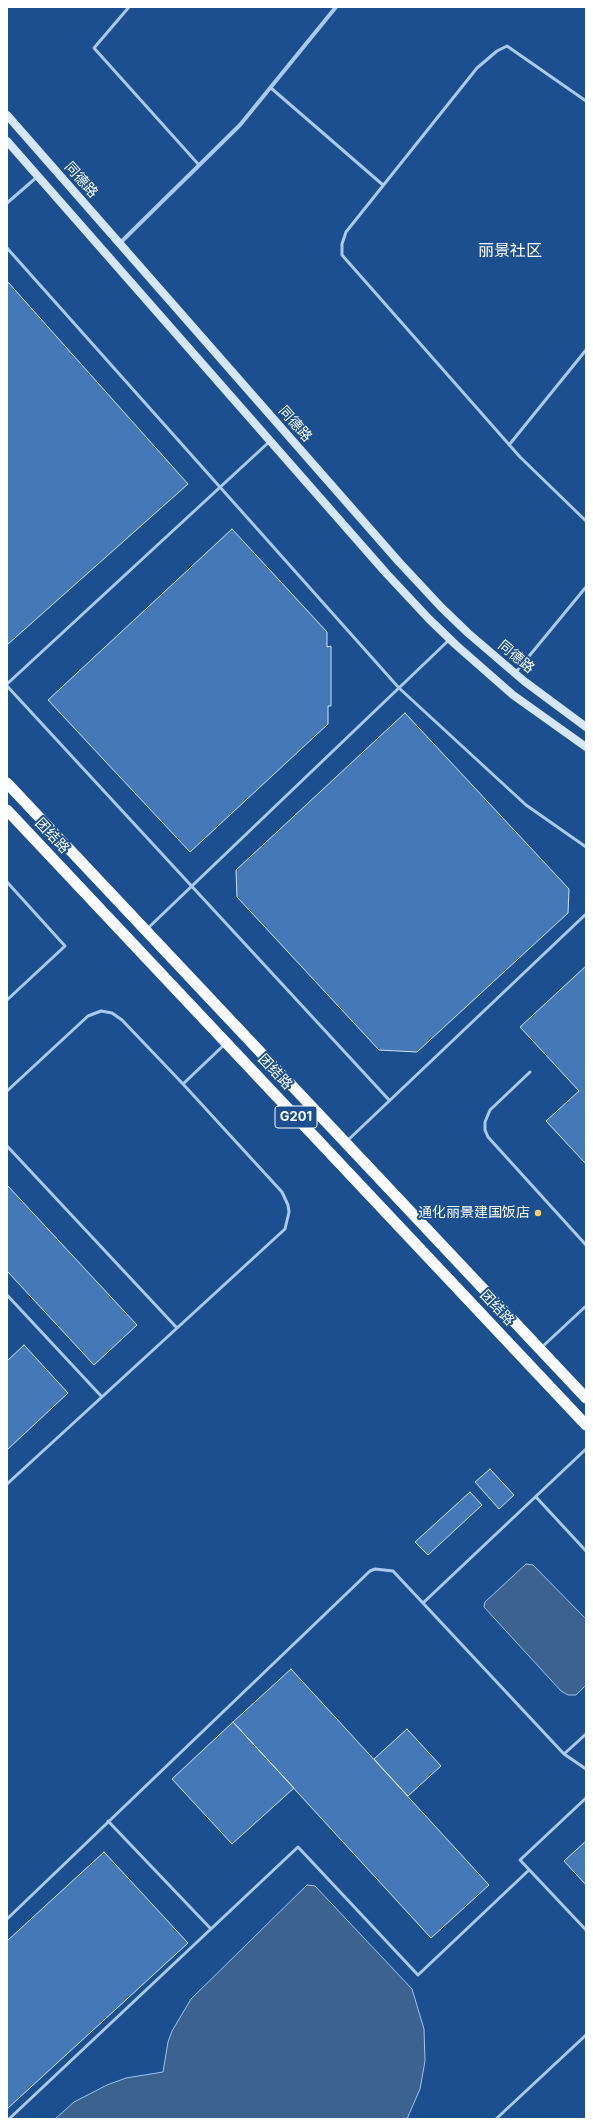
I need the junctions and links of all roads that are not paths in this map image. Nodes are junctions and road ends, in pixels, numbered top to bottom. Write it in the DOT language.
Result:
graph roads {
  1 [pos="129,7"];
  2 [pos="336,7"];
  3 [pos="271,88"];
  4 [pos="586,100"];
  5 [pos="7,115"];
  6 [pos="7,141"];
  7 [pos="199,165"];
  8 [pos="38,176"];
  9 [pos="383,185"];
  10 [pos="7,203"];
  11 [pos="120,243"];
  12 [pos="7,248"];
  13 [pos="586,350"];
  14 [pos="270,441"];
  15 [pos="509,445"];
  16 [pos="220,487"];
  17 [pos="586,521"];
  18 [pos="586,587"];
  19 [pos="450,639"];
  20 [pos="515,673"];
  21 [pos="7,685"];
  22 [pos="399,688"];
  23 [pos="586,726"];
  24 [pos="586,747"];
  25 [pos="7,783"];
  26 [pos="7,810"];
  27 [pos="586,847"];
  28 [pos="7,882"];
  29 [pos="192,886"];
  30 [pos="586,914"];
  31 [pos="146,930"];
  32 [pos="7,1000"];
  33 [pos="226,1043"];
  34 [pos="530,1072"];
  35 [pos="183,1084"];
  36 [pos="7,1091"];
  37 [pos="390,1100"];
  38 [pos="345,1142"];
  39 [pos="7,1146"];
  40 [pos="586,1244"];
  41 [pos="7,1295"];
  42 [pos="586,1306"];
  43 [pos="177,1328"];
  44 [pos="540,1349"];
  45 [pos="102,1396"];
  46 [pos="586,1398"];
  47 [pos="586,1425"];
  48 [pos="586,1449"];
  49 [pos="7,1484"];
  50 [pos="536,1497"];
  51 [pos="586,1551"];
  52 [pos="423,1603"];
  53 [pos="586,1734"];
  54 [pos="564,1754"];
  55 [pos="586,1769"];
  56 [pos="586,1798"];
  57 [pos="108,1822"];
  58 [pos="529,1870"];
  59 [pos="7,1918"];
  60 [pos="210,1930"];
  61 [pos="586,1930"];
  62 [pos="586,2035"];
  63 [pos="9,2119"];
  64 [pos="496,2119"];
  1 -- 7 [label="lane"];
  2 -- 3 [label="street"];
  3 -- 7 [label="street"];
  3 -- 9 [label="lane"];
  4 -- 9 [label="lane"];
  5 -- 11 [label="main road, 同德路"];
  6 -- 8 [label="main road"];
  7 -- 11 [label="street"];
  8 -- 10 [label="lane"];
  8 -- 14 [label="main road"];
  9 -- 15 [label="lane"];
  11 -- 20 [label="main road, 同德路"];
  12 -- 16 [label="lane"];
  13 -- 15 [label="lane"];
  14 -- 16 [label="lane"];
  14 -- 19 [label="main road"];
  15 -- 17 [label="lane"];
  16 -- 21 [label="lane"];
  16 -- 22 [label="lane"];
  18 -- 20 [label="lane"];
  19 -- 22 [label="lane"];
  19 -- 24 [label="main road"];
  20 -- 23 [label="main road, 同德路"];
  21 -- 29 [label="lane"];
  22 -- 27 [label="lane"];
  22 -- 29 [label="lane"];
  25 -- 31 [label="highway, 团结路 / G201"];
  26 -- 33 [label="highway, 团结路 / G201"];
  28 -- 32 [label="lane"];
  29 -- 31 [label="lane"];
  29 -- 37 [label="lane"];
  30 -- 37 [label="lane"];
  31 -- 38 [label="highway, 团结路 / G201"];
  33 -- 35 [label="lane"];
  33 -- 47 [label="highway, 团结路 / G201"];
  34 -- 40 [label="lane"];
  35 -- 36 [label="lane"];
  35 -- 43 [label="lane"];
  37 -- 38 [label="lane"];
  38 -- 44 [label="highway, 团结路 / G201"];
  39 -- 43 [label="lane"];
  41 -- 45 [label="lane"];
  42 -- 44 [label="lane"];
  43 -- 45 [label="lane"];
  44 -- 46 [label="highway, 团结路 / G201"];
  45 -- 49 [label="lane"];
  48 -- 50 [label="lane"];
  50 -- 51 [label="lane"];
  50 -- 52 [label="lane"];
  52 -- 54 [label="lane"];
  52 -- 57 [label="lane"];
  53 -- 54 [label="lane"];
  54 -- 55 [label="lane"];
  56 -- 58 [label="lane"];
  57 -- 59 [label="lane"];
  57 -- 60 [label="lane"];
  58 -- 60 [label="lane"];
  58 -- 61 [label="lane"];
  60 -- 63 [label="lane"];
  62 -- 64 [label="lane"];
}
